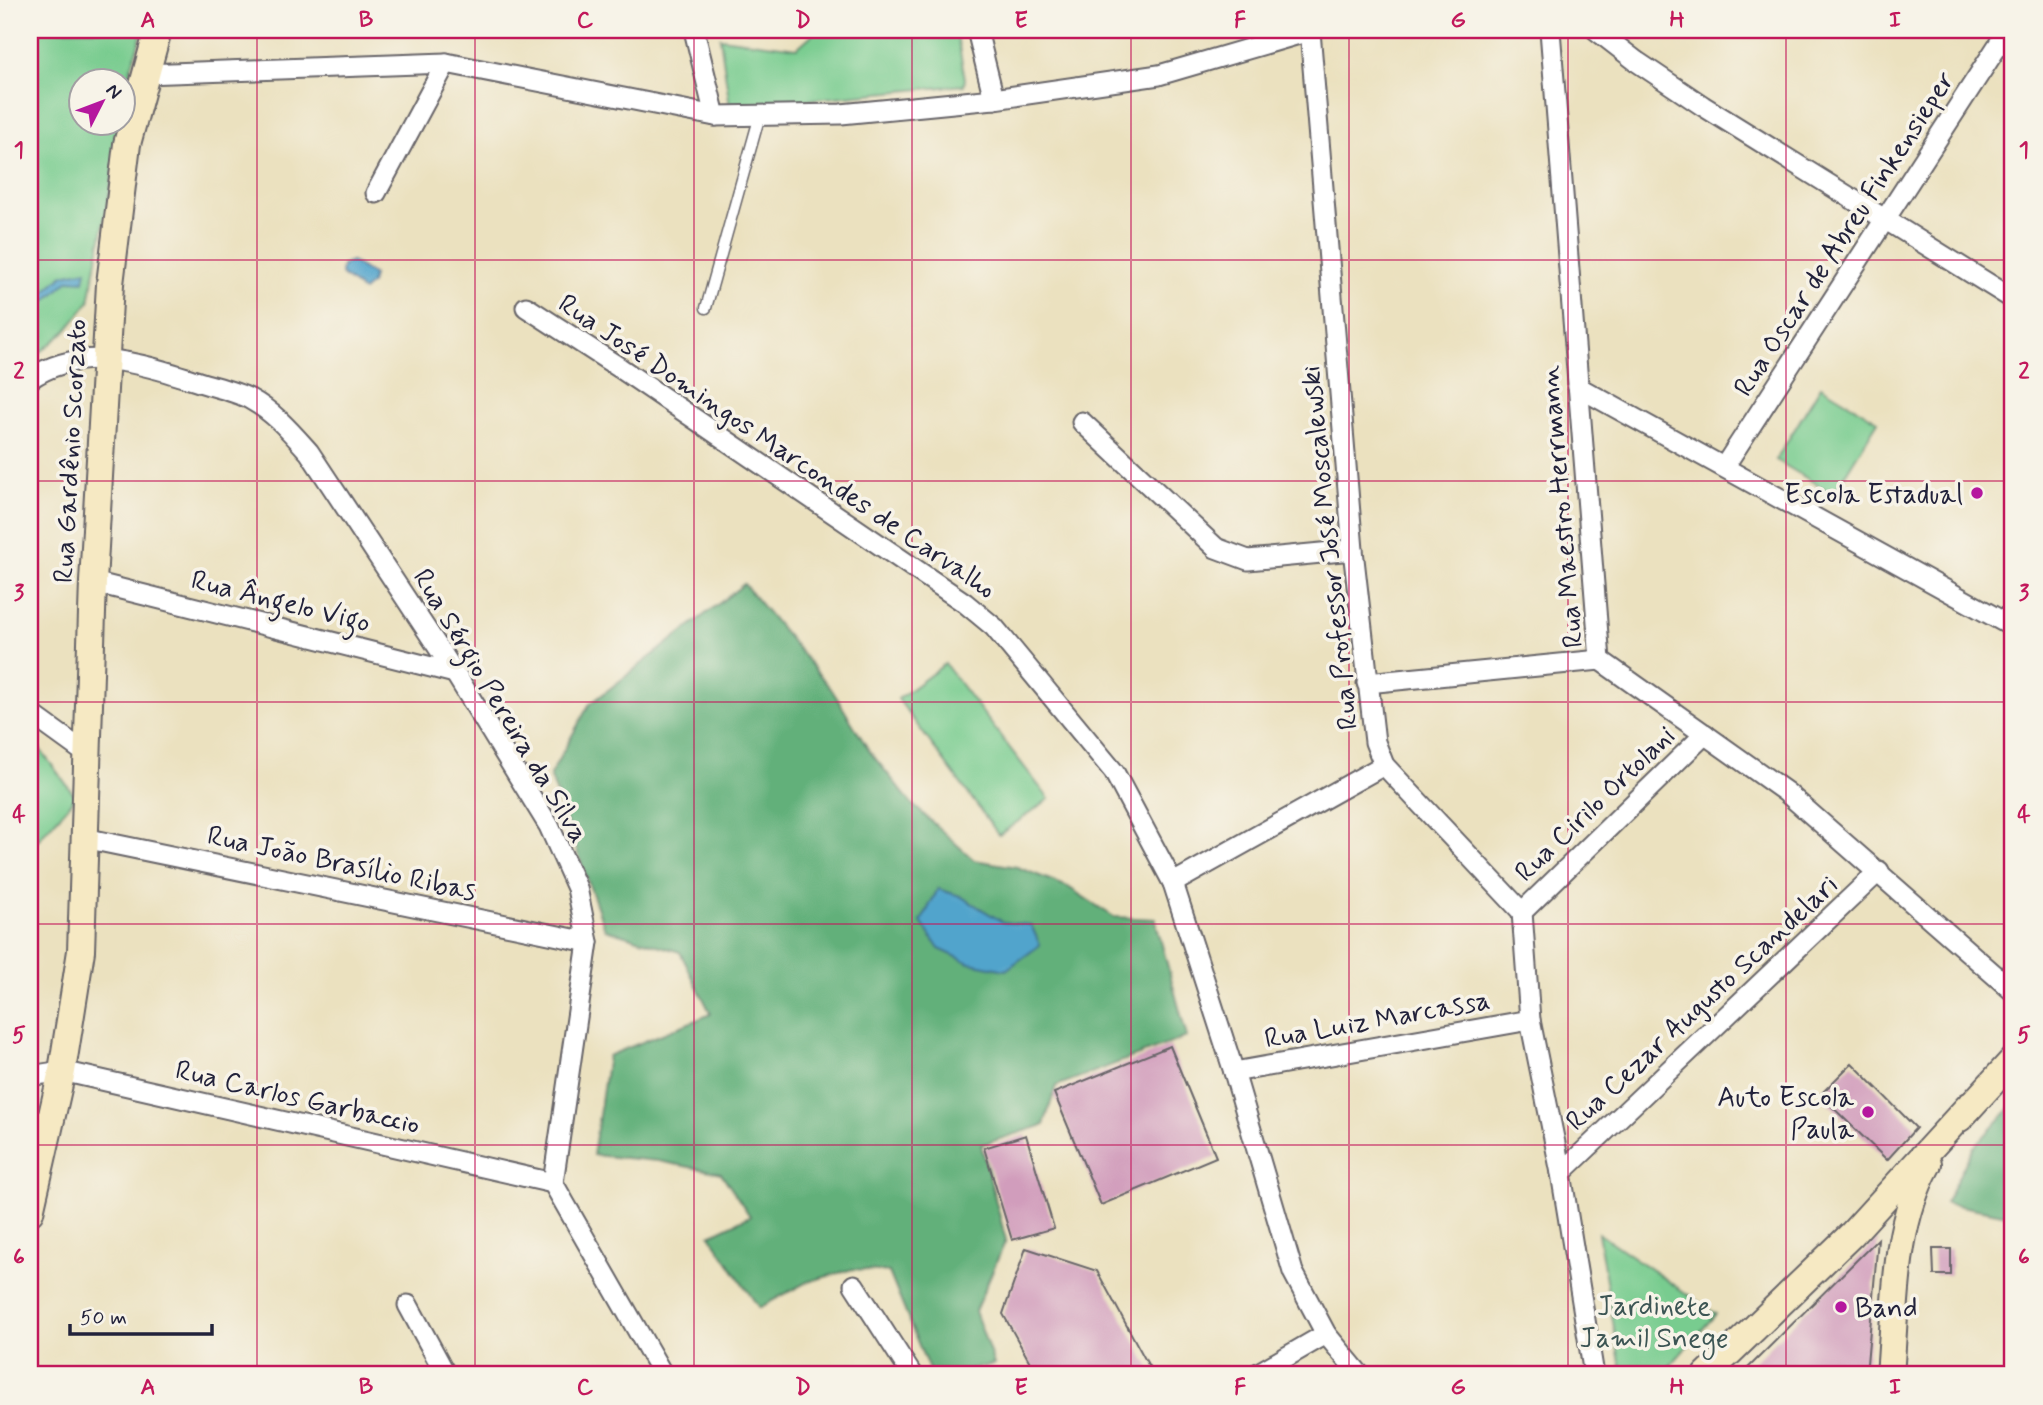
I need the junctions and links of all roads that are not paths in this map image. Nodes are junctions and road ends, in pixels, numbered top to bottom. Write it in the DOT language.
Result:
graph roads {
  1 [pos="158,30"];
  2 [pos="694,30"];
  3 [pos="977,30"];
  4 [pos="1312,30"];
  5 [pos="1565,30"];
  6 [pos="1596,30"];
  7 [pos="2008,30"];
  8 [pos="1550,37"];
  9 [pos="446,63"];
  10 [pos="144,74"];
  11 [pos="994,99"];
  12 [pos="760,115"];
  13 [pos="715,116"];
  14 [pos="376,193"];
  15 [pos="1886,219"];
  16 [pos="2013,299"];
  17 [pos="526,307"];
  18 [pos="706,308"];
  19 [pos="105,359"];
  20 [pos="38,374"];
  21 [pos="1578,387"];
  22 [pos="1082,422"];
  23 [pos="1724,467"];
  24 [pos="1353,550"];
  25 [pos="93,582"];
  26 [pos="2013,627"];
  27 [pos="1600,660"];
  28 [pos="455,673"];
  29 [pos="1367,684"];
  30 [pos="30,713"];
  31 [pos="1705,734"];
  32 [pos="88,755"];
  33 [pos="1384,765"];
  34 [pos="84,838"];
  35 [pos="1879,871"];
  36 [pos="1173,883"];
  37 [pos="1522,912"];
  38 [pos="588,942"];
  39 [pos="2013,991"];
  40 [pos="1530,1020"];
  41 [pos="2013,1060"];
  42 [pos="62,1071"];
  43 [pos="1234,1072"];
  44 [pos="30,1076"];
  45 [pos="1969,1106"];
  46 [pos="1561,1173"];
  47 [pos="553,1183"];
  48 [pos="1914,1192"];
  49 [pos="30,1212"];
  50 [pos="1852,1234"];
  51 [pos="854,1285"];
  52 [pos="408,1304"];
  53 [pos="1326,1334"];
  54 [pos="446,1375"];
  55 [pos="663,1375"];
  56 [pos="912,1375"];
  57 [pos="1255,1375"];
  58 [pos="1360,1375"];
  59 [pos="1594,1375"];
  60 [pos="1706,1375"];
  61 [pos="1890,1375"];
  1 -- 10 [label="street, Rua Gardênio Scorzato"];
  2 -- 13 [label="street"];
  3 -- 11 [label="street"];
  4 -- 11 [label="street"];
  4 -- 24 [label="street, Rua Professor José Moscalewski"];
  5 -- 8 [label="street"];
  6 -- 15 [label="street"];
  7 -- 15 [label="street, Rua Oscar de Abreu Finkensieper"];
  8 -- 21 [label="street, Rua Maestro Herrmann"];
  9 -- 10 [label="street"];
  9 -- 13 [label="street"];
  9 -- 14 [label="street"];
  10 -- 19 [label="street, Rua Gardênio Scorzato"];
  11 -- 12 [label="street"];
  12 -- 13 [label="street"];
  12 -- 18 [label="lane"];
  15 -- 16 [label="street"];
  15 -- 23 [label="street, Rua Oscar de Abreu Finkensieper"];
  17 -- 36 [label="street, Rua José Domingos Marcondes de Carvalho"];
  19 -- 20 [label="street, Rua Sérgio Pereira da Silva"];
  19 -- 25 [label="street, Rua Gardênio Scorzato"];
  19 -- 28 [label="street, Rua Sérgio Pereira da Silva"];
  21 -- 23 [label="street"];
  21 -- 27 [label="street, Rua Maestro Herrmann"];
  22 -- 24 [label="street"];
  23 -- 26 [label="street"];
  24 -- 29 [label="street, Rua Professor José Moscalewski"];
  25 -- 28 [label="street, Rua Ângelo Vigo"];
  25 -- 32 [label="street, Rua Gardênio Scorzato"];
  27 -- 29 [label="street"];
  27 -- 31 [label="street, Rua Maestro Herrmann"];
  28 -- 38 [label="street, Rua Sérgio Pereira da Silva"];
  29 -- 33 [label="street, Rua Professor José Moscalewski"];
  30 -- 32 [label="street"];
  31 -- 35 [label="street, Rua Maestro Herrmann"];
  31 -- 37 [label="street, Rua Cirilo Ortolani"];
  32 -- 34 [label="street, Rua Gardênio Scorzato"];
  33 -- 36 [label="street"];
  33 -- 37 [label="street, Rua Professor José Moscalewski"];
  34 -- 38 [label="street, Rua João Brasílio Ribas"];
  34 -- 42 [label="street, Rua Gardênio Scorzato"];
  35 -- 39 [label="street, Rua Maestro Herrmann"];
  35 -- 46 [label="street, Rua Cezar Augusto Scandelari"];
  36 -- 43 [label="street, Rua José Domingos Marcondes de Carvalho"];
  37 -- 40 [label="street"];
  38 -- 47 [label="street, Rua Sérgio Pereira da Silva"];
  40 -- 43 [label="street, Rua Luiz Marcassa"];
  40 -- 46 [label="street"];
  41 -- 45 [label="street"];
  42 -- 44 [label="street, Rua Carlos Garbaccio"];
  42 -- 47 [label="street, Rua Carlos Garbaccio"];
  42 -- 49 [label="street, Rua Gardênio Scorzato"];
  43 -- 53 [label="street, Rua José Domingos Marcondes de Carvalho"];
  45 -- 48 [label="street"];
  45 -- 50 [label="street"];
  46 -- 59 [label="street"];
  47 -- 55 [label="street"];
  48 -- 50 [label="street"];
  48 -- 61 [label="street"];
  50 -- 60 [label="street"];
  51 -- 56 [label="street"];
  52 -- 54 [label="street"];
  53 -- 57 [label="street"];
  53 -- 58 [label="street, Rua José Domingos Marcondes de Carvalho"];
}
